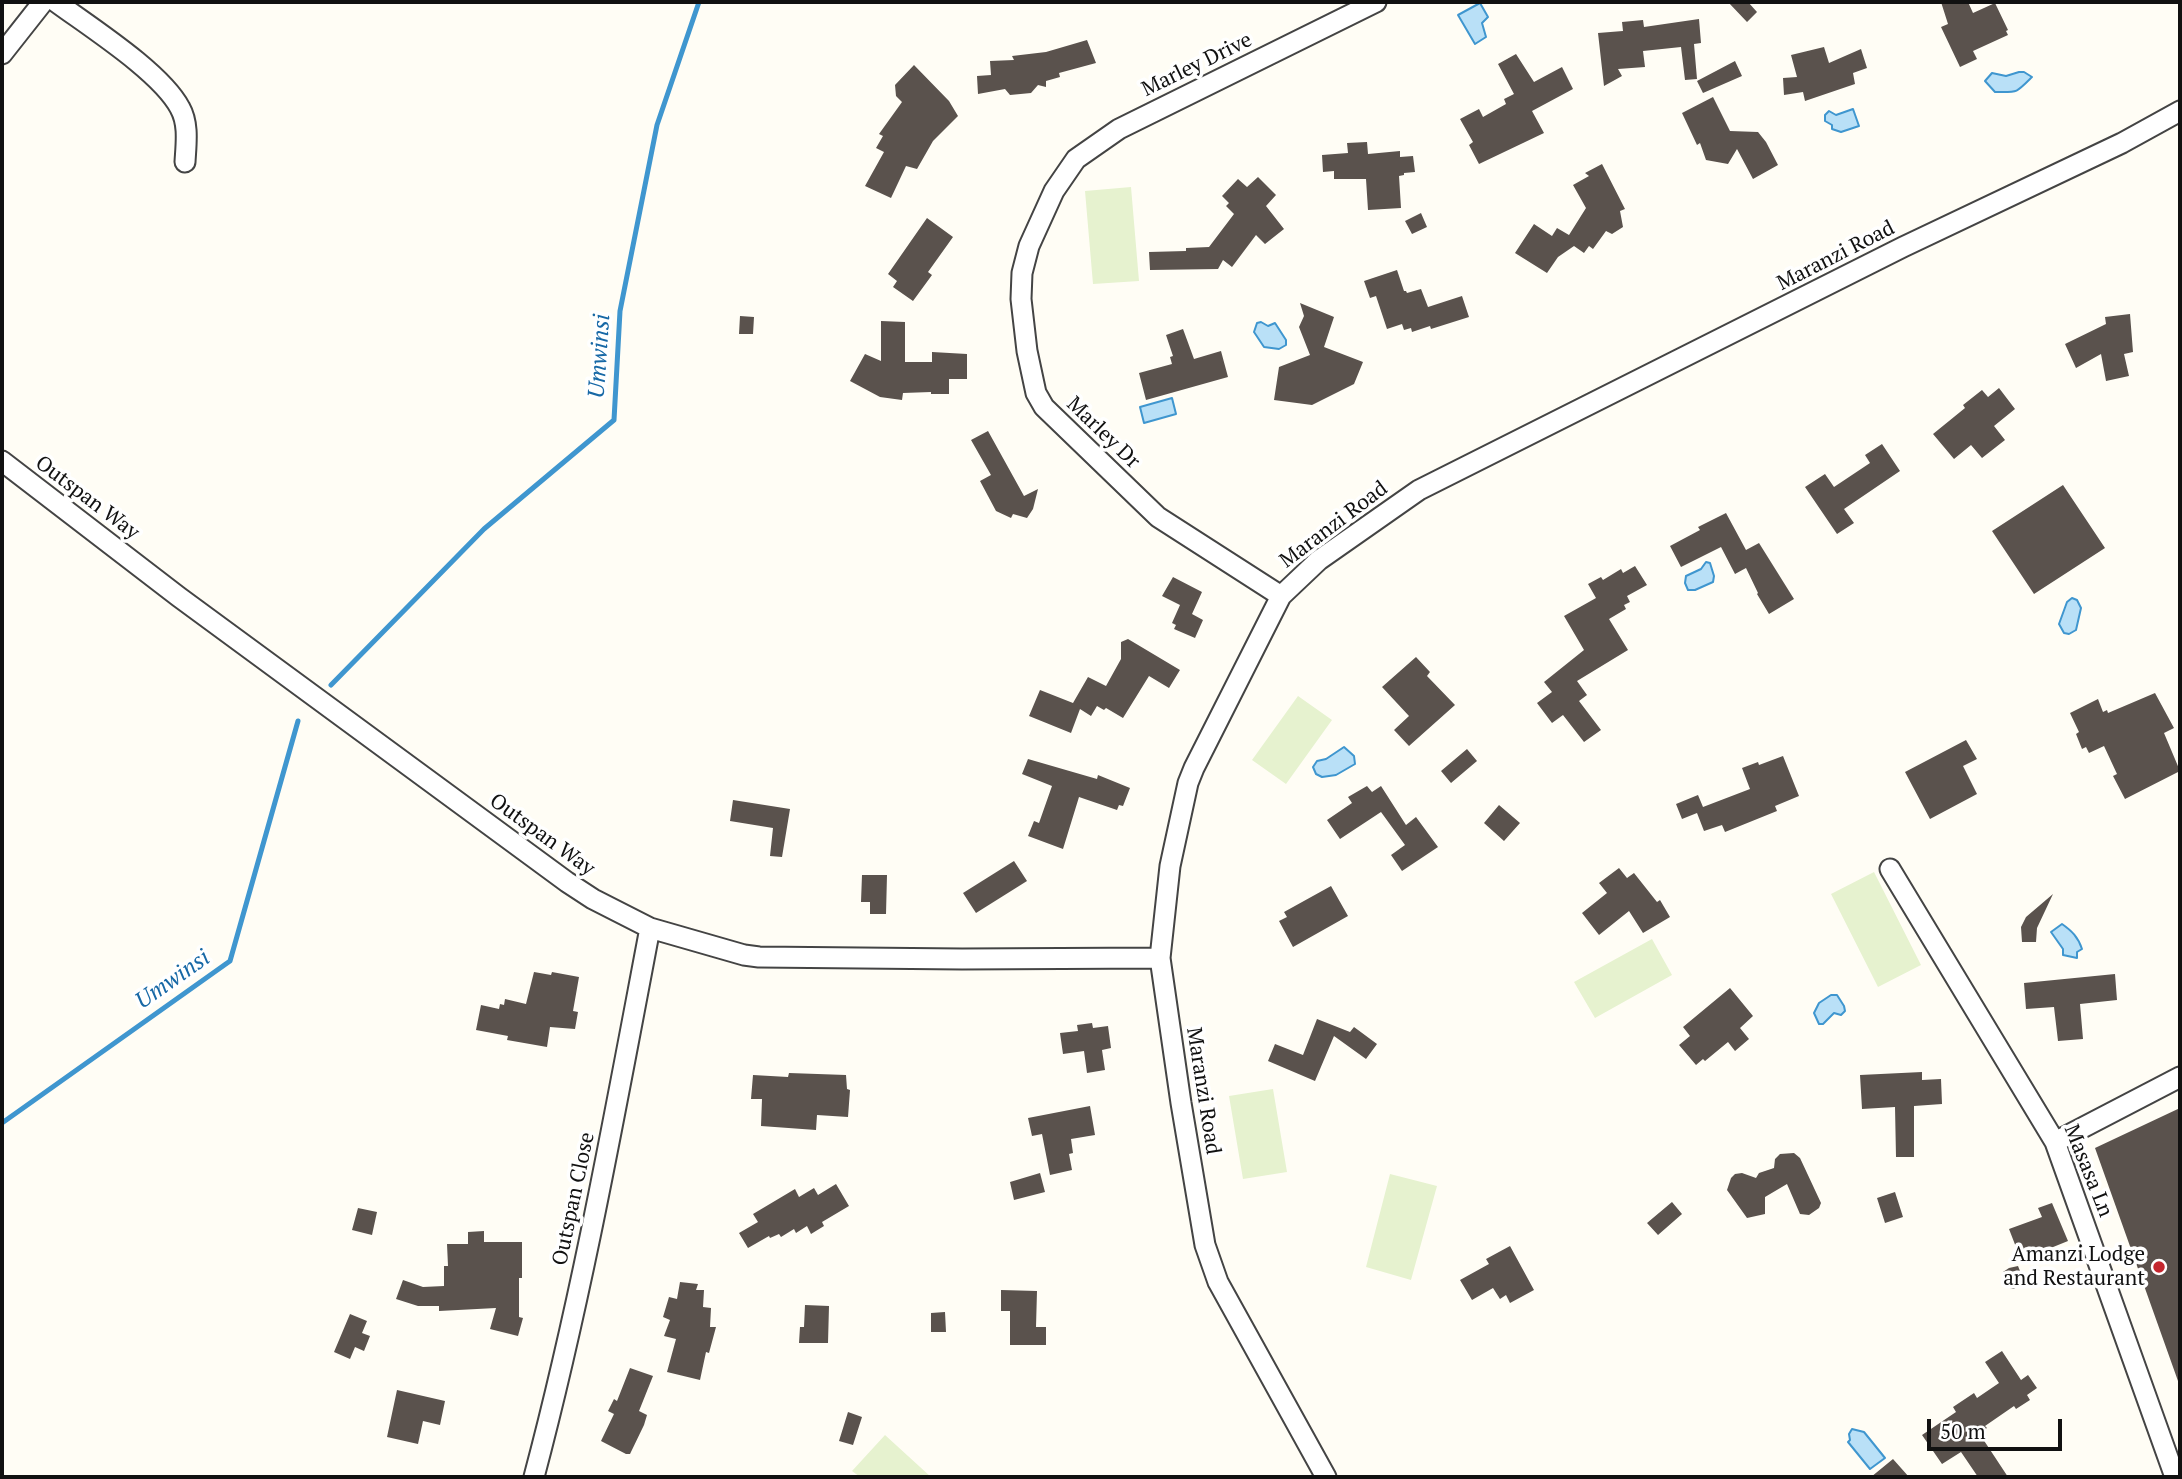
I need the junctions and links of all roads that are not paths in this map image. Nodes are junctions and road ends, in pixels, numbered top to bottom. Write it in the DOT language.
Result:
graph roads {
  1 [pos="43,2"];
  2 [pos="55,2"];
  3 [pos="1376,2"];
  4 [pos="2,54"];
  5 [pos="2180,111"];
  6 [pos="185,162"];
  7 [pos="1054,191"];
  8 [pos="2,461"];
  9 [pos="1281,596"];
  10 [pos="1890,869"];
  11 [pos="650,928"];
  12 [pos="1160,958"];
  13 [pos="2180,1077"];
  14 [pos="2055,1142"];
  15 [pos="534,1477"];
  16 [pos="1326,1477"];
  17 [pos="2175,1477"];
  1 -- 4 [label="street"];
  2 -- 6 [label="street"];
  3 -- 7 [label="street, Marley Drive"];
  5 -- 9 [label="street, Maranzi Road"];
  7 -- 9 [label="street, Marley Dr"];
  8 -- 11 [label="street, Outspan Way"];
  9 -- 12 [label="street, Maranzi Road"];
  10 -- 14 [label="street, Masasa Ln"];
  11 -- 12 [label="street, Outspan Way"];
  11 -- 15 [label="street, Outspan Close"];
  12 -- 16 [label="street, Maranzi Road"];
  13 -- 14 [label="street"];
  14 -- 17 [label="street, Masasa Ln"];
}
